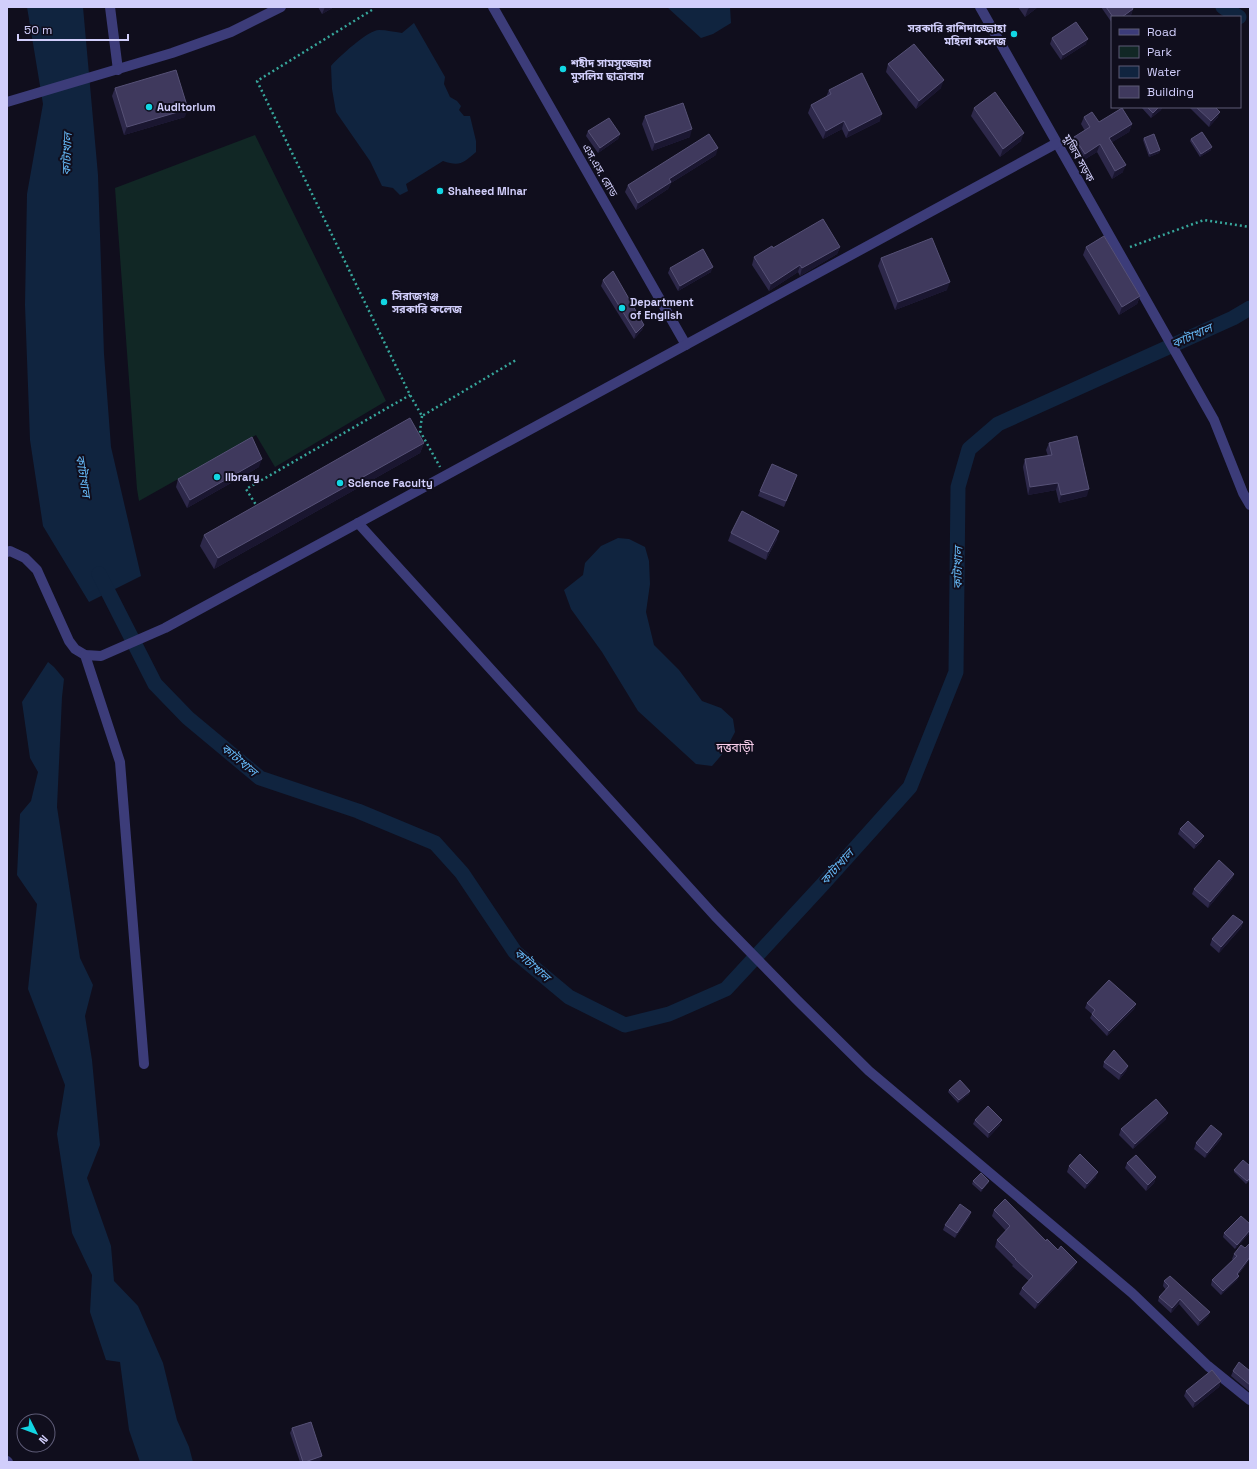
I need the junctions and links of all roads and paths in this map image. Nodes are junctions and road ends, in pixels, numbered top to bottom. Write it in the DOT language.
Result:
graph roads {
  1 [pos="110,7"];
  2 [pos="281,7"];
  3 [pos="493,7"];
  4 [pos="980,7"];
  5 [pos="372,10"];
  6 [pos="118,70"];
  7 [pos="7,102"];
  8 [pos="1057,143"];
  9 [pos="1250,227"];
  10 [pos="1118,251"];
  11 [pos="686,345"];
  12 [pos="516,360"];
  13 [pos="410,395"];
  14 [pos="422,416"];
  15 [pos="445,476"];
  16 [pos="1250,505"];
  17 [pos="260,512"];
  18 [pos="358,523"];
  19 [pos="8,550"];
  20 [pos="85,655"];
  21 [pos="144,1064"];
  22 [pos="1250,1400"];
  1 -- 6 [label="street"];
  2 -- 6 [label="street"];
  3 -- 11 [label="street, এস.এস. রোড"];
  4 -- 8 [label="street, মুজিব সড়ক"];
  5 -- 13 [label="path"];
  6 -- 7 [label="street"];
  8 -- 10 [label="street, মুজিব সড়ক"];
  8 -- 11 [label="street"];
  9 -- 10 [label="path"];
  10 -- 16 [label="street, মুজিব সড়ক"];
  11 -- 15 [label="street"];
  12 -- 14 [label="path"];
  13 -- 14 [label="path"];
  13 -- 17 [label="path"];
  14 -- 15 [label="path"];
  15 -- 18 [label="street"];
  18 -- 20 [label="street"];
  18 -- 22 [label="street"];
  19 -- 20 [label="street"];
  20 -- 21 [label="street"];
}
